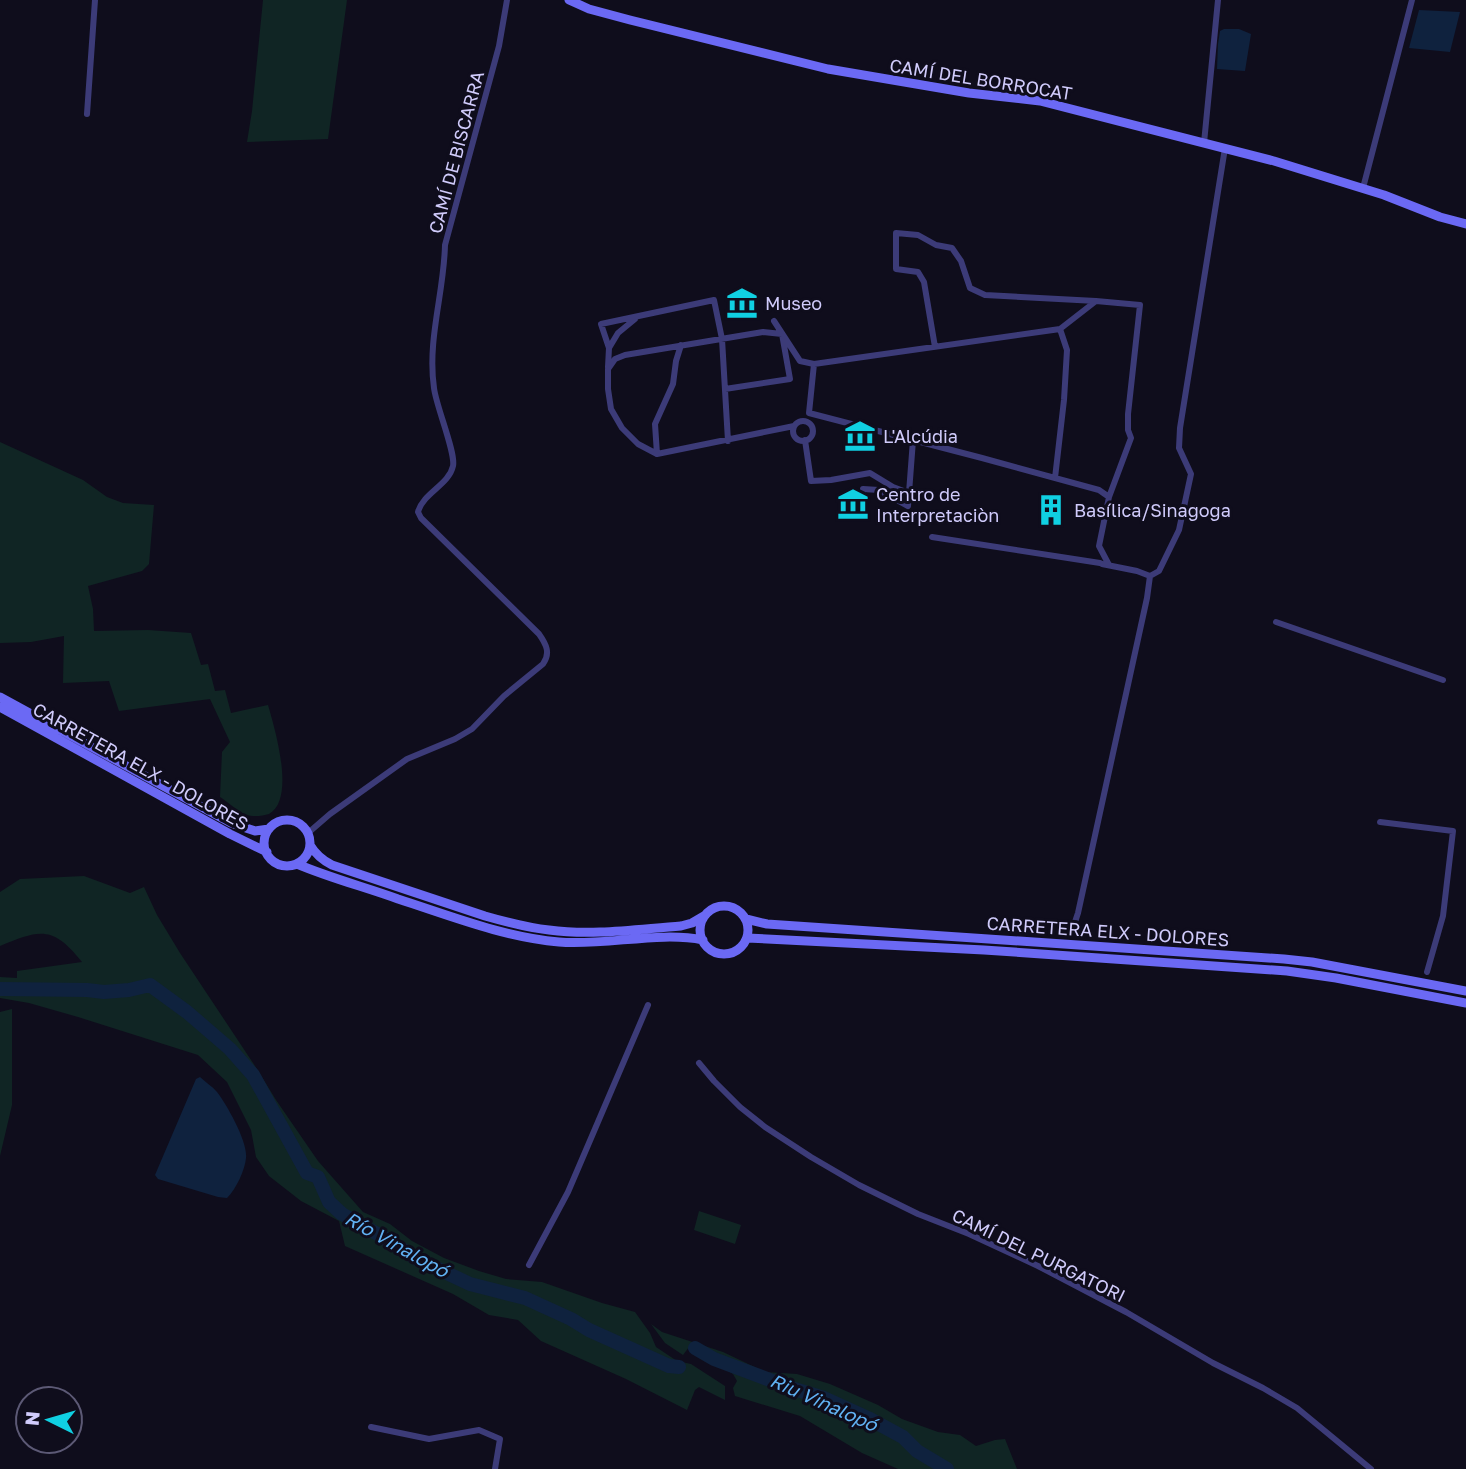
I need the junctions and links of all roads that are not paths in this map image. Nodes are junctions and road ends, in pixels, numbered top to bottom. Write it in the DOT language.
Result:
graph roads {
  1 [pos="95,0"];
  2 [pos="507,0"];
  3 [pos="569,0"];
  4 [pos="1218,0"];
  5 [pos="1412,0"];
  6 [pos="88,114"];
  7 [pos="1204,143"];
  8 [pos="1225,148"];
  9 [pos="1363,188"];
  10 [pos="1466,224"];
  11 [pos="1097,301"];
  12 [pos="641,316"];
  13 [pos="774,321"];
  14 [pos="1060,328"];
  15 [pos="782,334"];
  16 [pos="722,339"];
  17 [pos="681,345"];
  18 [pos="935,347"];
  19 [pos="609,348"];
  20 [pos="814,364"];
  21 [pos="608,369"];
  22 [pos="725,390"];
  23 [pos="809,413"];
  24 [pos="808,422"];
  25 [pos="794,426"];
  26 [pos="805,440"];
  27 [pos="913,440"];
  28 [pos="728,441"];
  29 [pos="657,454"];
  30 [pos="1055,478"];
  31 [pos="909,492"];
  32 [pos="863,496"];
  33 [pos="1109,497"];
  34 [pos="932,537"];
  35 [pos="1104,564"];
  36 [pos="1150,576"];
  37 [pos="1276,622"];
  38 [pos="1443,680"];
  39 [pos="0,697"];
  40 [pos="0,707"];
  41 [pos="1380,822"];
  42 [pos="269,829"];
  43 [pos="308,833"];
  44 [pos="310,845"];
  45 [pos="267,852"];
  46 [pos="297,864"];
  47 [pos="704,916"];
  48 [pos="746,919"];
  49 [pos="1071,933"];
  50 [pos="747,938"];
  51 [pos="703,940"];
  52 [pos="1427,972"];
  53 [pos="1466,991"];
  54 [pos="1466,1003"];
  55 [pos="648,1005"];
  56 [pos="699,1063"];
  57 [pos="529,1265"];
  58 [pos="371,1427"];
  59 [pos="495,1469"];
  60 [pos="1371,1469"];
  1 -- 6 [label="street"];
  2 -- 43 [label="street, CAMÍ DE BISCARRA"];
  3 -- 7 [label="main road, CAMÍ DEL BORROCAT"];
  4 -- 7 [label="street"];
  5 -- 9 [label="street"];
  7 -- 8 [label="main road, CAMÍ DEL BORROCAT"];
  8 -- 9 [label="main road, CAMÍ DEL BORROCAT"];
  8 -- 36 [label="street"];
  9 -- 10 [label="main road, CAMÍ DEL BORROCAT"];
  11 -- 14 [label="street"];
  11 -- 18 [label="street"];
  11 -- 33 [label="street"];
  12 -- 16 [label="street"];
  12 -- 19 [label="street"];
  12 -- 19 [label="street"];
  13 -- 15 [label="street"];
  14 -- 18 [label="street"];
  14 -- 30 [label="street"];
  15 -- 16 [label="street"];
  15 -- 20 [label="street"];
  15 -- 22 [label="street"];
  16 -- 17 [label="street"];
  16 -- 22 [label="street"];
  17 -- 21 [label="street"];
  17 -- 29 [label="street"];
  18 -- 20 [label="street"];
  19 -- 21 [label="street"];
  20 -- 23 [label="street"];
  21 -- 29 [label="street"];
  22 -- 28 [label="street"];
  23 -- 24 [label="street"];
  23 -- 27 [label="street"];
  24 -- 25 [label="street"];
  24 -- 26 [label="street"];
  25 -- 26 [label="street"];
  25 -- 28 [label="street"];
  26 -- 31 [label="street"];
  27 -- 30 [label="street"];
  27 -- 31 [label="street"];
  28 -- 29 [label="street"];
  30 -- 33 [label="street"];
  31 -- 32 [label="street"];
  33 -- 35 [label="street"];
  34 -- 35 [label="street"];
  35 -- 36 [label="street"];
  36 -- 49 [label="street"];
  37 -- 38 [label="street"];
  39 -- 42 [label="main road, CARRETERA ELX - DOLORES"];
  40 -- 45 [label="main road, CARRETERA ELX - DOLORES"];
  41 -- 52 [label="street"];
  42 -- 43 [label="main road"];
  42 -- 45 [label="main road"];
  43 -- 44 [label="main road"];
  44 -- 46 [label="main road"];
  44 -- 47 [label="main road"];
  45 -- 46 [label="main road"];
  46 -- 51 [label="main road"];
  47 -- 48 [label="main road"];
  47 -- 51 [label="main road"];
  48 -- 50 [label="main road"];
  48 -- 53 [label="main road, CARRETERA ELX - DOLORES"];
  50 -- 51 [label="main road"];
  50 -- 54 [label="main road, CARRETERA ELX - DOLORES"];
  55 -- 57 [label="street"];
  56 -- 60 [label="street, CAMÍ DEL PURGATORI"];
  58 -- 59 [label="street"];
}
